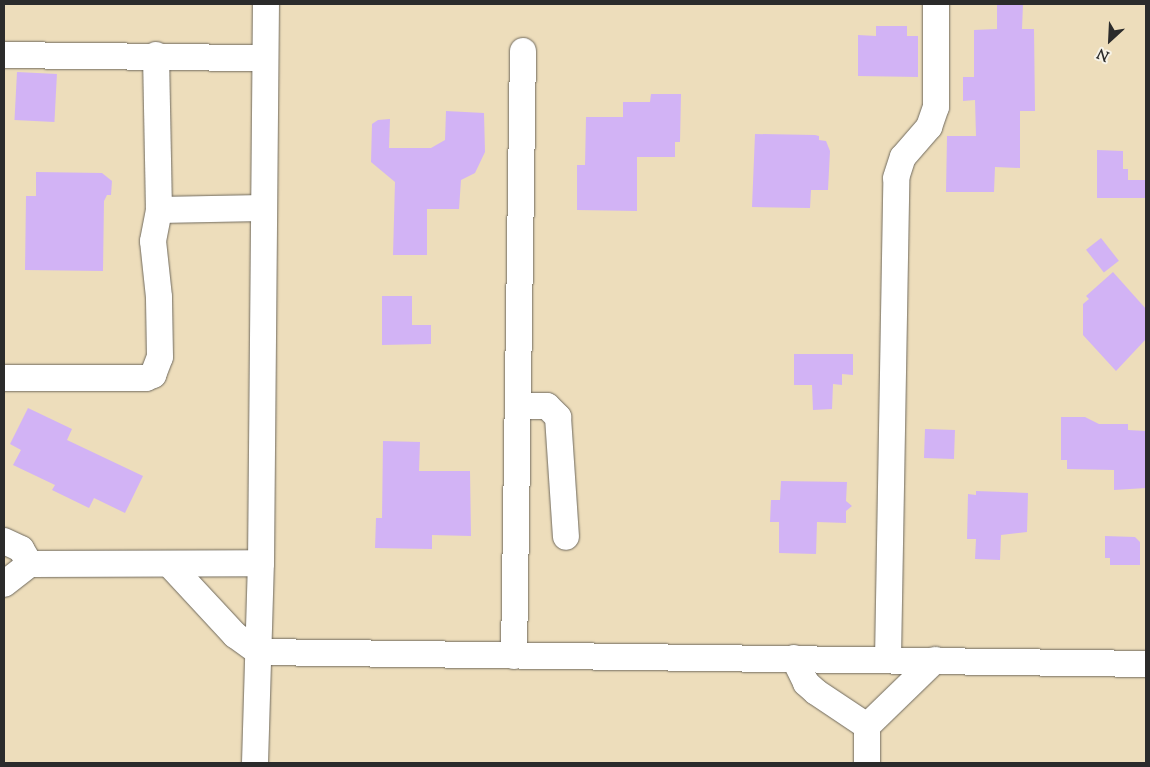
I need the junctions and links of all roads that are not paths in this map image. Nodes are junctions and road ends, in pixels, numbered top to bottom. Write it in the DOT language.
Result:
graph roads {
  1 [pos="266,4"];
  2 [pos="936,4"];
  3 [pos="523,51"];
  4 [pos="4,55"];
  5 [pos="156,55"];
  6 [pos="264,58"];
  7 [pos="263,208"];
  8 [pos="159,210"];
  9 [pos="4,378"];
  10 [pos="518,406"];
  11 [pos="566,537"];
  12 [pos="4,540"];
  13 [pos="261,563"];
  14 [pos="30,564"];
  15 [pos="170,565"];
  16 [pos="4,584"];
  17 [pos="258,652"];
  18 [pos="514,656"];
  19 [pos="794,658"];
  20 [pos="888,659"];
  21 [pos="935,660"];
  22 [pos="1146,664"];
  23 [pos="867,726"];
  24 [pos="256,763"];
  25 [pos="867,763"];
  1 -- 6 [label="street"];
  2 -- 20 [label="street"];
  3 -- 10 [label="street"];
  4 -- 5 [label="street"];
  5 -- 6 [label="street"];
  5 -- 8 [label="street"];
  6 -- 7 [label="street"];
  7 -- 8 [label="street"];
  7 -- 13 [label="street"];
  8 -- 9 [label="street"];
  10 -- 11 [label="street"];
  10 -- 18 [label="street"];
  12 -- 14 [label="street"];
  13 -- 15 [label="street"];
  13 -- 17 [label="street"];
  14 -- 15 [label="street"];
  14 -- 16 [label="street"];
  15 -- 17 [label="street"];
  17 -- 18 [label="street"];
  17 -- 24 [label="street"];
  18 -- 19 [label="street"];
  19 -- 20 [label="street"];
  19 -- 23 [label="street"];
  20 -- 21 [label="street"];
  21 -- 22 [label="street"];
  21 -- 23 [label="street"];
  23 -- 25 [label="street"];
}
